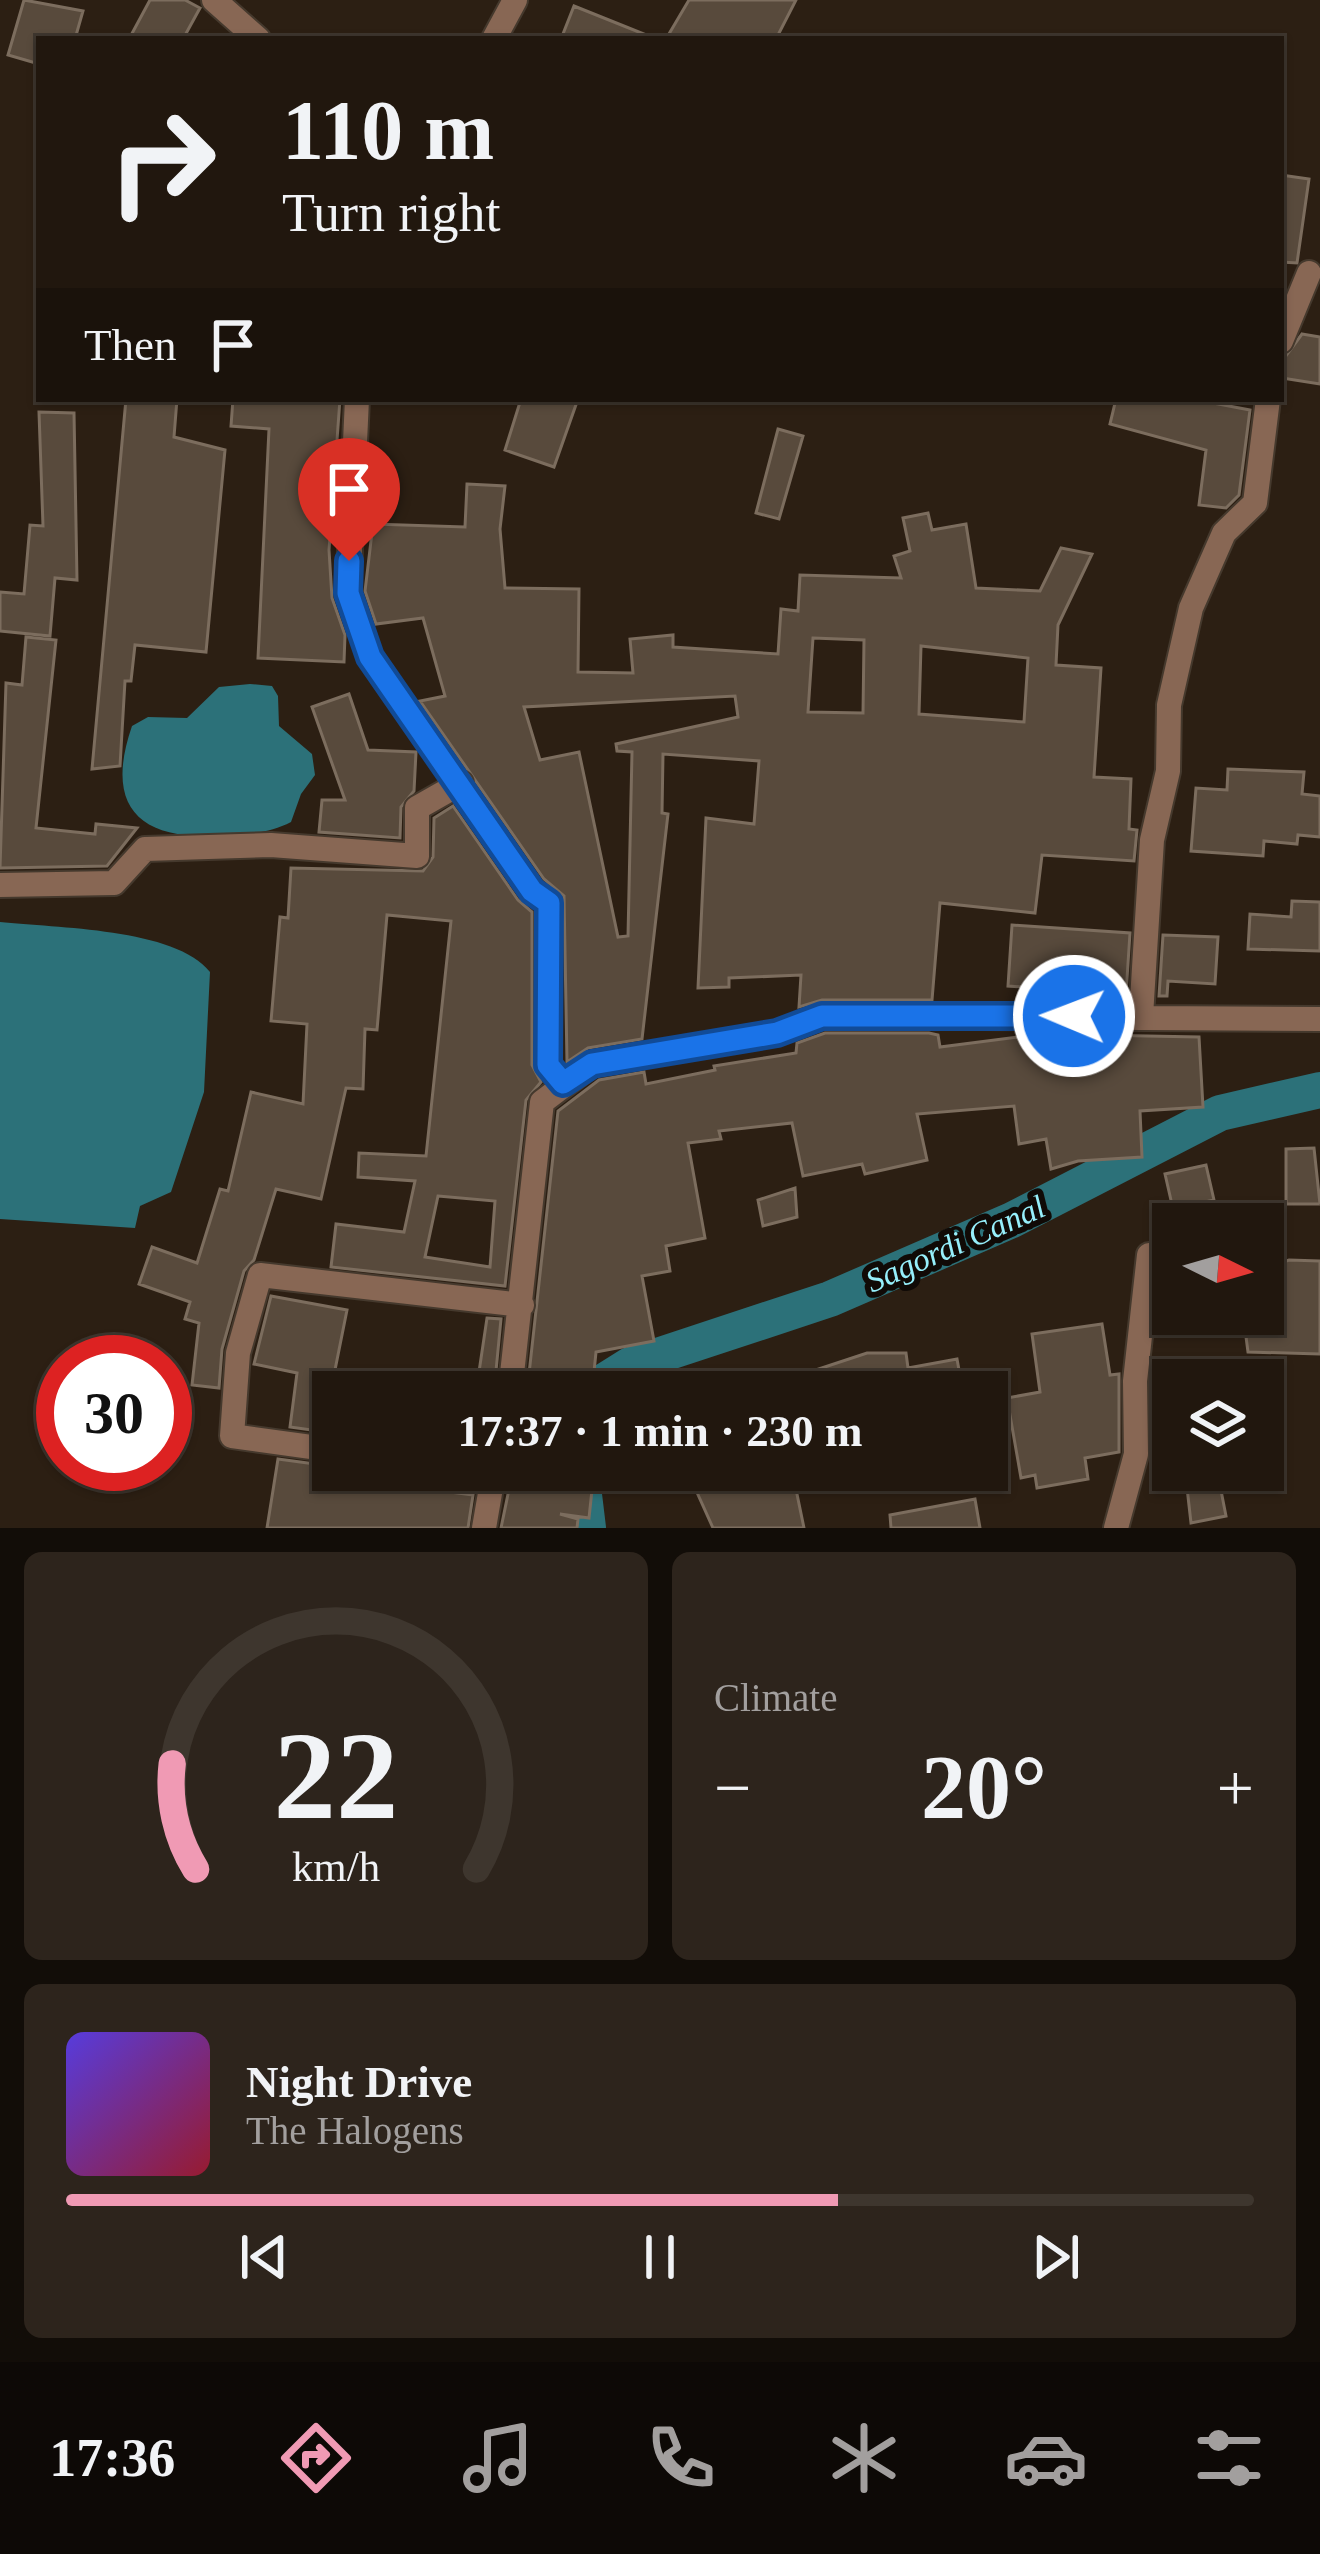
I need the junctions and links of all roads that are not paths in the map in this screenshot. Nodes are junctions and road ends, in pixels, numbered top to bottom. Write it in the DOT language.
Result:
graph roads {
  1 [pos="214,0"];
  2 [pos="515,0"];
  3 [pos="255,36"];
  4 [pos="496,36"];
  5 [pos="1309,273"];
  6 [pos="1284,334"];
  7 [pos="357,402"];
  8 [pos="1268,402"];
  9 [pos="460,784"];
  10 [pos="0,884"];
  11 [pos="1141,1016"];
  12 [pos="1320,1019"];
  13 [pos="563,1083"];
  14 [pos="1149,1256"];
  15 [pos="522,1305"];
  16 [pos="513,1371"];
  17 [pos="312,1447"];
  18 [pos="487,1491"];
  19 [pos="484,1528"];
  20 [pos="1116,1528"];
  1 -- 3 [label="street"];
  2 -- 4 [label="street"];
  5 -- 6 [label="street"];
  7 -- 9 [label="street"];
  8 -- 11 [label="street"];
  9 -- 10 [label="street"];
  9 -- 13 [label="street"];
  11 -- 12 [label="street"];
  11 -- 13 [label="street"];
  13 -- 15 [label="street"];
  14 -- 20 [label="street"];
  15 -- 16 [label="street"];
  15 -- 17 [label="street"];
  18 -- 19 [label="street"];
}
